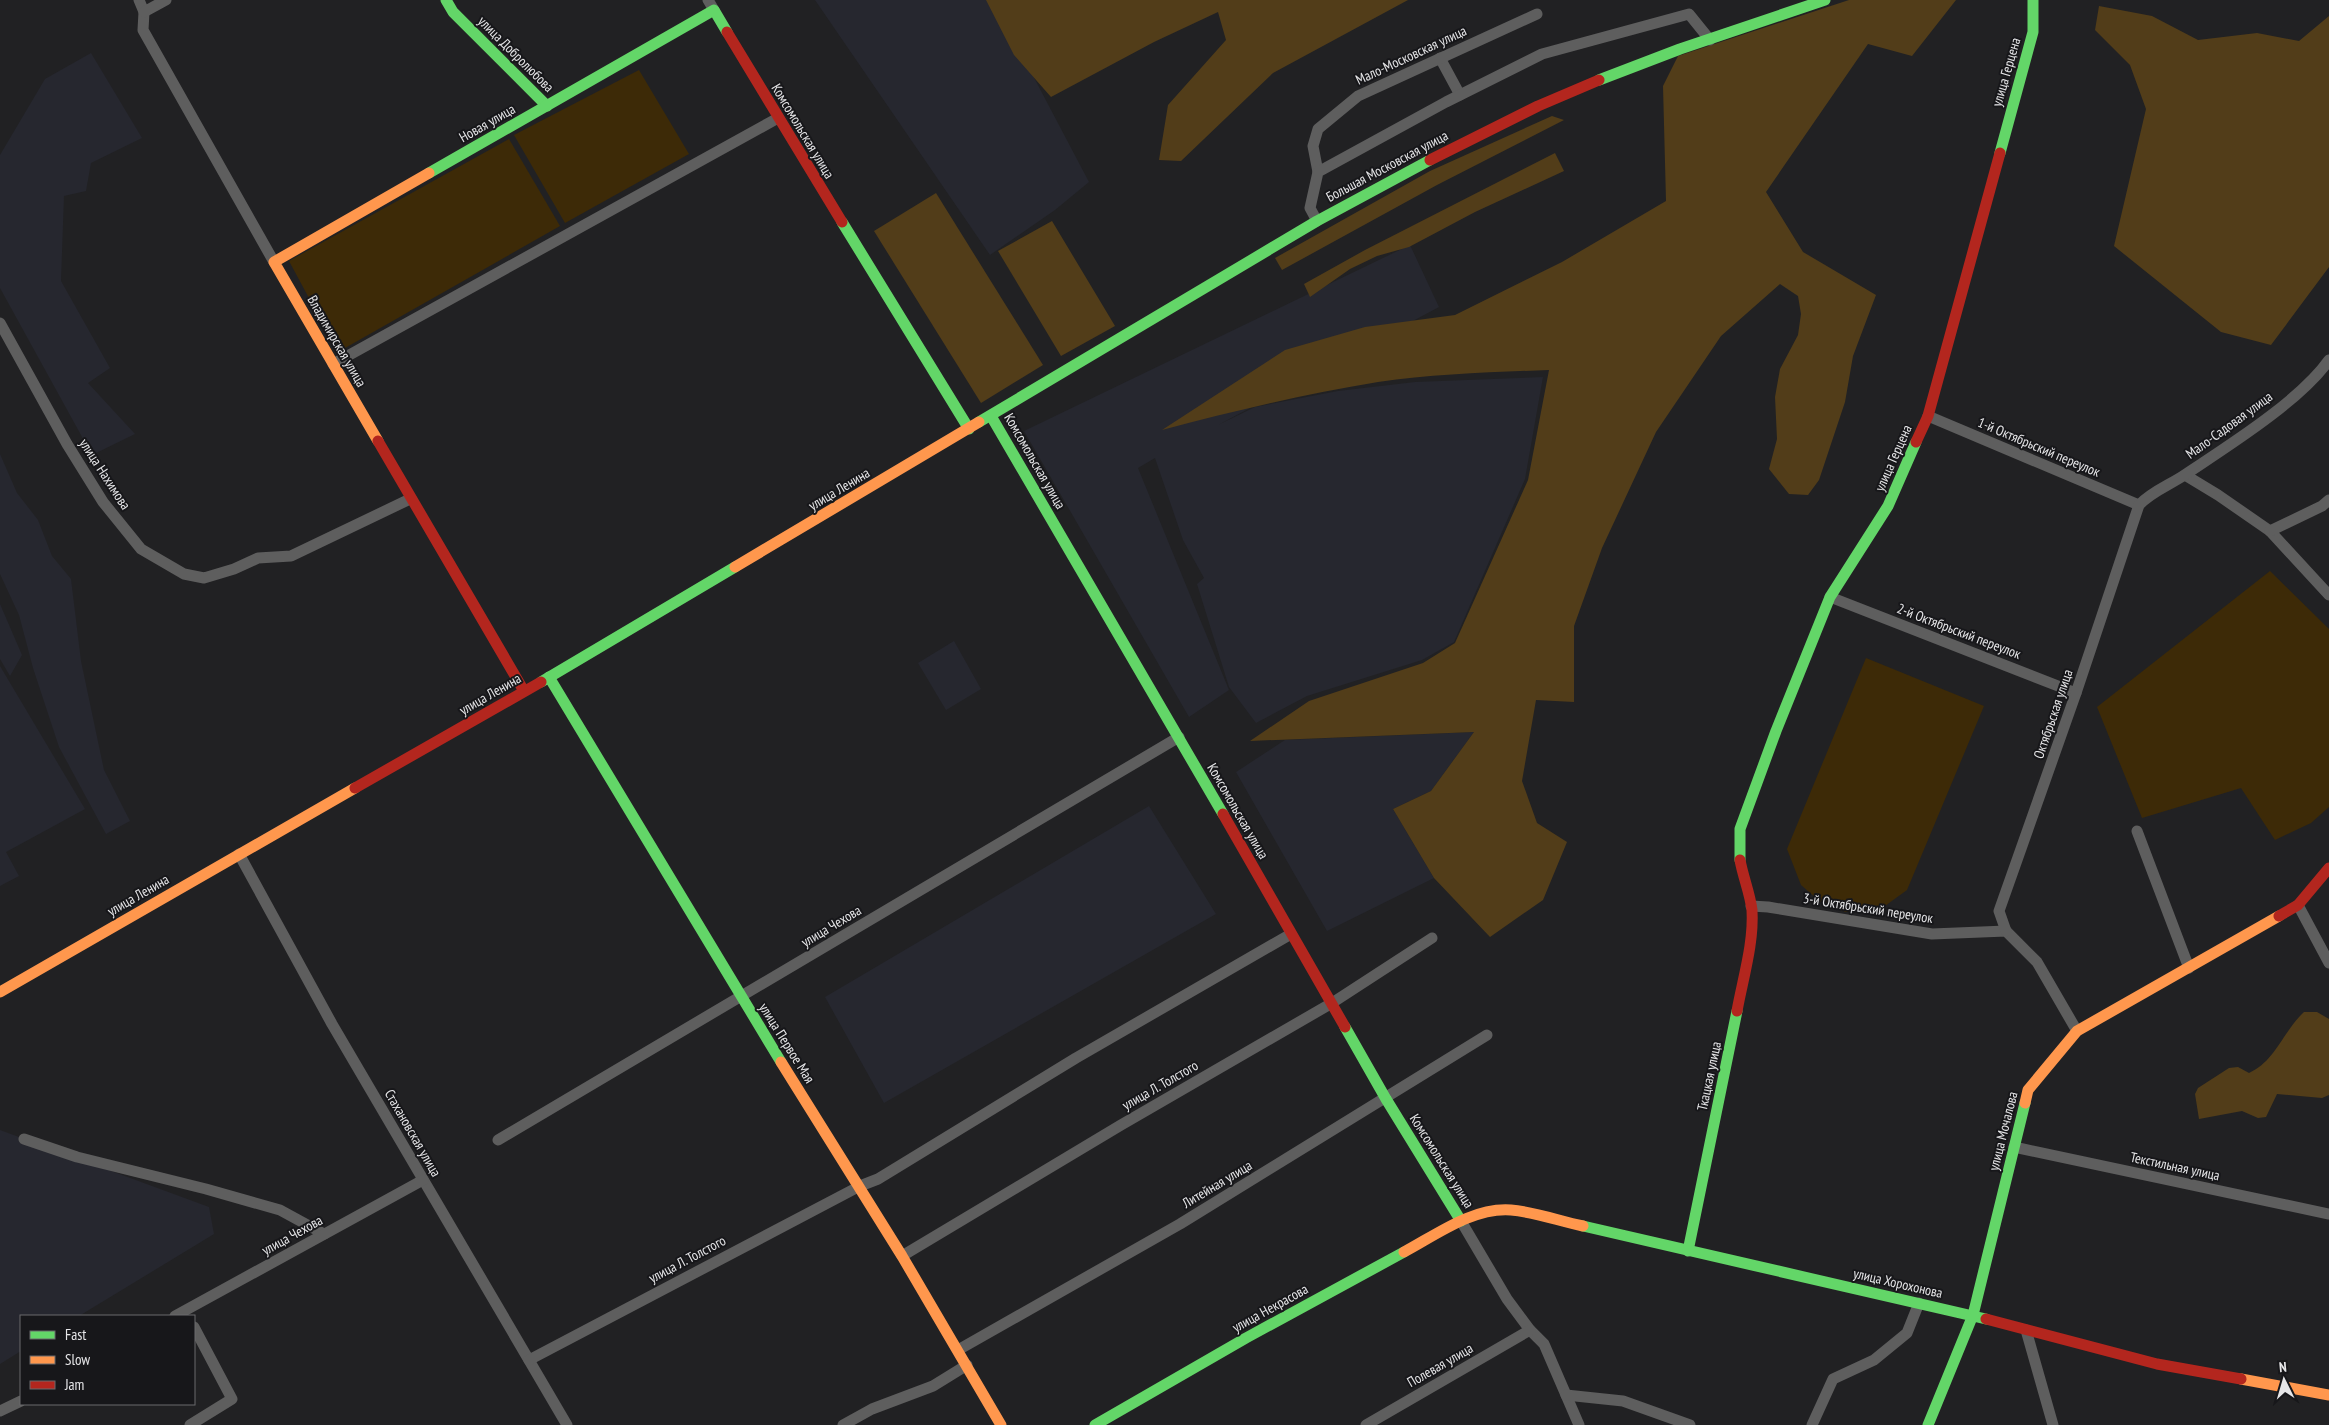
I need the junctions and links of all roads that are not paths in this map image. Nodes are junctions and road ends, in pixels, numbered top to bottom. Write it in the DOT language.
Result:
graph roads {
  1 [pos="139,0"];
  2 [pos="166,0"];
  3 [pos="446,0"];
  4 [pos="1825,0"];
  5 [pos="2033,0"];
  6 [pos="711,5"];
  7 [pos="144,12"];
  8 [pos="1537,14"];
  9 [pos="1710,40"];
  10 [pos="1440,58"];
  11 [pos="1460,95"];
  12 [pos="547,106"];
  13 [pos="778,118"];
  14 [pos="1318,172"];
  15 [pos="1317,221"];
  16 [pos="274,262"];
  17 [pos="0,323"];
  18 [pos="2329,360"];
  19 [pos="333,364"];
  20 [pos="991,416"];
  21 [pos="1928,416"];
  22 [pos="969,429"];
  23 [pos="2185,475"];
  24 [pos="410,499"];
  25 [pos="2329,500"];
  26 [pos="2139,506"];
  27 [pos="2270,531"];
  28 [pos="2329,595"];
  29 [pos="1830,597"];
  30 [pos="549,677"];
  31 [pos="524,691"];
  32 [pos="2076,693"];
  33 [pos="1179,737"];
  34 [pos="2137,831"];
  35 [pos="239,854"];
  36 [pos="2329,868"];
  37 [pos="2298,905"];
  38 [pos="1751,906"];
  39 [pos="2006,931"];
  40 [pos="1291,934"];
  41 [pos="1432,938"];
  42 [pos="2329,963"];
  43 [pos="2189,968"];
  44 [pos="0,992"];
  45 [pos="741,998"];
  46 [pos="1332,1003"];
  47 [pos="2077,1031"];
  48 [pos="1486,1035"];
  49 [pos="1386,1099"];
  50 [pos="24,1139"];
  51 [pos="498,1140"];
  52 [pos="2014,1147"];
  53 [pos="422,1180"];
  54 [pos="860,1186"];
  55 [pos="2329,1214"];
  56 [pos="1461,1221"];
  57 [pos="324,1234"];
  58 [pos="1688,1251"];
  59 [pos="902,1256"];
  60 [pos="1919,1303"];
  61 [pos="183,1314"];
  62 [pos="1973,1315"];
  63 [pos="195,1329"];
  64 [pos="1530,1330"];
  65 [pos="2026,1330"];
  66 [pos="958,1350"];
  67 [pos="529,1360"];
  68 [pos="967,1365"];
  69 [pos="2329,1394"];
  70 [pos="1566,1395"];
  71 [pos="20,1402"];
  72 [pos="0,1411"];
  73 [pos="193,1424"];
  74 [pos="567,1425"];
  75 [pos="843,1425"];
  76 [pos="1001,1425"];
  77 [pos="1094,1425"];
  78 [pos="1366,1425"];
  79 [pos="1578,1425"];
  80 [pos="1690,1425"];
  81 [pos="1812,1425"];
  82 [pos="1928,1425"];
  83 [pos="2054,1425"];
  1 -- 7 [label="street, Владимирская улица"];
  2 -- 7 [label="street"];
  3 -- 12 [label="street, улица Добролюбова"];
  4 -- 9 [label="street, Большая Московская улица"];
  5 -- 21 [label="street, улица Герцена"];
  6 -- 12 [label="street, Новая улица"];
  6 -- 13 [label="street, Комсомольская улица"];
  7 -- 16 [label="street, Владимирская улица"];
  8 -- 10 [label="street, Мало-Московская улица"];
  9 -- 11 [label="street"];
  9 -- 15 [label="street, Большая Московская улица"];
  10 -- 11 [label="street"];
  10 -- 14 [label="street, Мало-Московская улица"];
  11 -- 14 [label="street"];
  12 -- 16 [label="street, Новая улица"];
  13 -- 19 [label="street"];
  13 -- 22 [label="street, Комсомольская улица"];
  14 -- 15 [label="street"];
  15 -- 20 [label="street, Большая Московская улица"];
  16 -- 19 [label="street, Владимирская улица"];
  17 -- 24 [label="street, улица Нахимова"];
  18 -- 23 [label="street, Мало-Садовая улица"];
  19 -- 24 [label="street, Владимирская улица"];
  20 -- 22 [label="street, улица Ленина"];
  20 -- 33 [label="street, Комсомольская улица"];
  21 -- 26 [label="street, 1-й Октябрьский переулок"];
  21 -- 29 [label="street, улица Герцена"];
  22 -- 30 [label="street, улица Ленина"];
  23 -- 26 [label="street, Мало-Садовая улица"];
  23 -- 27 [label="street"];
  24 -- 31 [label="street, Владимирская улица"];
  25 -- 27 [label="street"];
  26 -- 32 [label="street, Октябрьская улица"];
  27 -- 28 [label="street"];
  29 -- 32 [label="street, 2-й Октябрьский переулок"];
  29 -- 38 [label="street, улица Герцена"];
  30 -- 31 [label="street, улица Ленина"];
  30 -- 45 [label="street, улица Первое Мая"];
  31 -- 35 [label="street, улица Ленина"];
  32 -- 39 [label="street, Октябрьская улица"];
  33 -- 40 [label="street, Комсомольская улица"];
  33 -- 45 [label="street, улица Чехова"];
  34 -- 43 [label="street"];
  35 -- 44 [label="street, улица Ленина"];
  35 -- 53 [label="street, Стахановская улица"];
  36 -- 37 [label="street, улица Мочалова"];
  37 -- 42 [label="street"];
  37 -- 43 [label="street, улица Мочалова"];
  38 -- 39 [label="street, 3-й Октябрьский переулок"];
  38 -- 58 [label="street, Ткацкая улица"];
  39 -- 47 [label="street"];
  40 -- 46 [label="street, Комсомольская улица"];
  40 -- 54 [label="street, улица Л. Толстого"];
  41 -- 46 [label="street, улица Л. Толстого"];
  43 -- 47 [label="street, улица Мочалова"];
  45 -- 51 [label="street, улица Чехова"];
  45 -- 54 [label="street, улица Первое Мая"];
  46 -- 49 [label="street, Комсомольская улица"];
  46 -- 59 [label="street, улица Л. Толстого"];
  47 -- 52 [label="street, улица Мочалова"];
  48 -- 49 [label="street, Литейная улица"];
  49 -- 56 [label="street, Комсомольская улица"];
  49 -- 66 [label="street, Литейная улица"];
  50 -- 57 [label="street"];
  52 -- 55 [label="street, Текстильная улица"];
  52 -- 62 [label="street, улица Мочалова"];
  53 -- 57 [label="street, улица Чехова"];
  53 -- 67 [label="street, Стахановская улица"];
  54 -- 59 [label="street, улица Первое Мая"];
  54 -- 67 [label="street, улица Л. Толстого"];
  56 -- 58 [label="street, улица Хорохонова"];
  56 -- 64 [label="street"];
  56 -- 77 [label="street, улица Некрасова"];
  57 -- 61 [label="street, улица Чехова"];
  58 -- 60 [label="street, улица Хорохонова"];
  59 -- 66 [label="street, улица Первое Мая"];
  60 -- 62 [label="street, улица Хорохонова"];
  60 -- 81 [label="street"];
  62 -- 65 [label="street, улица Хорохонова"];
  62 -- 82 [label="street, улица Мочалова"];
  63 -- 73 [label="street"];
  64 -- 70 [label="street"];
  64 -- 78 [label="street, Полевая улица"];
  65 -- 69 [label="street, улица Хорохонова"];
  65 -- 83 [label="street"];
  66 -- 68 [label="street, улица Первое Мая"];
  67 -- 74 [label="street, Стахановская улица"];
  68 -- 75 [label="street"];
  68 -- 76 [label="street, улица Первое Мая"];
  70 -- 79 [label="street"];
  70 -- 80 [label="street"];
  71 -- 72 [label="street"];
}
